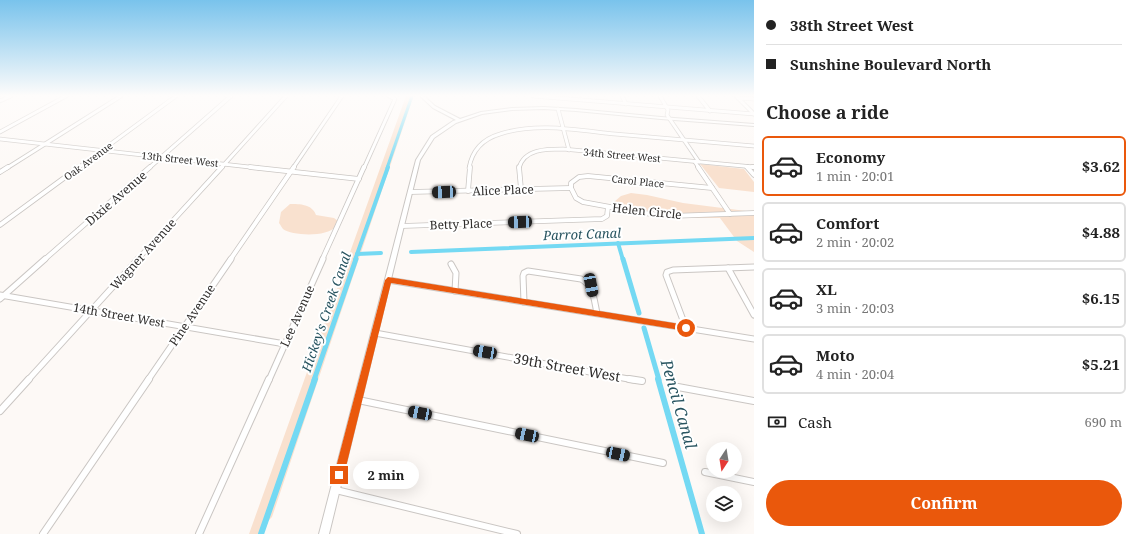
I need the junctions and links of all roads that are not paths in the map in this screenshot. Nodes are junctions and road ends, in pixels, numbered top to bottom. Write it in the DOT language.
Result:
graph roads {
  1 [pos="20,121"];
  2 [pos="82,121"];
  3 [pos="142,121"];
  4 [pos="203,121"];
  5 [pos="264,121"];
  6 [pos="325,121"];
  7 [pos="385,121"];
  8 [pos="457,121"];
  9 [pos="561,121"];
  10 [pos="671,121"];
  11 [pos="704,121"];
  12 [pos="754,125"];
  13 [pos="563,129"];
  14 [pos="0,132"];
  15 [pos="0,139"];
  16 [pos="684,139"];
  17 [pos="45,144"];
  18 [pos="754,146"];
  19 [pos="102,150"];
  20 [pos="569,150"];
  21 [pos="162,157"];
  22 [pos="697,162"];
  23 [pos="225,164"];
  24 [pos="747,167"];
  25 [pos="754,167"];
  26 [pos="291,171"];
  27 [pos="0,172"];
  28 [pos="754,175"];
  29 [pos="359,179"];
  30 [pos="571,188"];
  31 [pos="712,188"];
  32 [pos="522,189"];
  33 [pos="468,191"];
  34 [pos="410,192"];
  35 [pos="608,207"];
  36 [pos="754,213"];
  37 [pos="730,214"];
  38 [pos="0,225"];
  39 [pos="402,226"];
  40 [pos="451,264"];
  41 [pos="754,266"];
  42 [pos="728,268"];
  43 [pos="388,280"];
  44 [pos="455,291"];
  45 [pos="1,297"];
  46 [pos="524,302"];
  47 [pos="91,311"];
  48 [pos="597,313"];
  49 [pos="754,316"];
  50 [pos="184,327"];
  51 [pos="686,328"];
  52 [pos="375,333"];
  53 [pos="754,339"];
  54 [pos="285,344"];
  55 [pos="642,381"];
  56 [pos="678,387"];
  57 [pos="358,400"];
  58 [pos="754,401"];
  59 [pos="0,411"];
  60 [pos="663,463"];
  61 [pos="705,472"];
  62 [pos="754,482"];
  63 [pos="336,490"];
  64 [pos="43,534"];
  65 [pos="199,534"];
  66 [pos="324,534"];
  67 [pos="517,534"];
  1 -- 14 [label="street"];
  2 -- 17 [label="street"];
  3 -- 19 [label="street, Oak Avenue"];
  4 -- 21 [label="street, Dixie Avenue"];
  5 -- 23 [label="street, Wagner Avenue"];
  6 -- 26 [label="street, Pine Avenue"];
  7 -- 29 [label="street, Lee Avenue"];
  8 -- 34 [label="street"];
  9 -- 13 [label="street"];
  10 -- 16 [label="street"];
  11 -- 12 [label="street"];
  13 -- 16 [label="street"];
  13 -- 20 [label="street"];
  13 -- 33 [label="street"];
  15 -- 17 [label="street, 13th Street West"];
  16 -- 18 [label="street"];
  16 -- 22 [label="street"];
  17 -- 19 [label="street, 13th Street West"];
  17 -- 27 [label="street"];
  19 -- 21 [label="street, 13th Street West"];
  19 -- 38 [label="street, Oak Avenue"];
  20 -- 22 [label="street, 34th Street West"];
  20 -- 32 [label="street, 34th Street West"];
  21 -- 23 [label="street, 13th Street West"];
  21 -- 45 [label="street, Dixie Avenue"];
  22 -- 24 [label="street, 34th Street West"];
  22 -- 31 [label="street"];
  23 -- 26 [label="street, 13th Street West"];
  23 -- 47 [label="street, Wagner Avenue"];
  24 -- 25 [label="street, 34th Street West"];
  24 -- 28 [label="street"];
  26 -- 29 [label="street, 13th Street West"];
  26 -- 50 [label="street, Pine Avenue"];
  29 -- 54 [label="street, Lee Avenue"];
  30 -- 31 [label="street, Carol Place"];
  30 -- 32 [label="street, Alice Place"];
  30 -- 35 [label="street, Helen Circle"];
  31 -- 37 [label="street"];
  32 -- 33 [label="street, Alice Place"];
  33 -- 34 [label="street, Alice Place"];
  34 -- 39 [label="street"];
  35 -- 37 [label="street, Helen Circle"];
  35 -- 39 [label="street, Betty Place"];
  36 -- 37 [label="street, Helen Circle"];
  39 -- 43 [label="street"];
  40 -- 44 [label="street"];
  41 -- 42 [label="street"];
  42 -- 49 [label="street"];
  42 -- 51 [label="street"];
  43 -- 44 [label="street"];
  43 -- 52 [label="street"];
  44 -- 46 [label="street"];
  45 -- 47 [label="street, 14th Street West"];
  46 -- 48 [label="street"];
  46 -- 48 [label="street"];
  47 -- 50 [label="street, 14th Street West"];
  47 -- 59 [label="street, Wagner Avenue"];
  48 -- 51 [label="street"];
  50 -- 54 [label="street, 14th Street West"];
  50 -- 64 [label="street, Pine Avenue"];
  51 -- 53 [label="street"];
  52 -- 55 [label="street, 39th Street West"];
  52 -- 57 [label="street"];
  54 -- 65 [label="street, Lee Avenue"];
  56 -- 58 [label="street"];
  57 -- 60 [label="street"];
  57 -- 63 [label="street"];
  61 -- 62 [label="street"];
  63 -- 66 [label="street"];
  63 -- 67 [label="street"];
}
